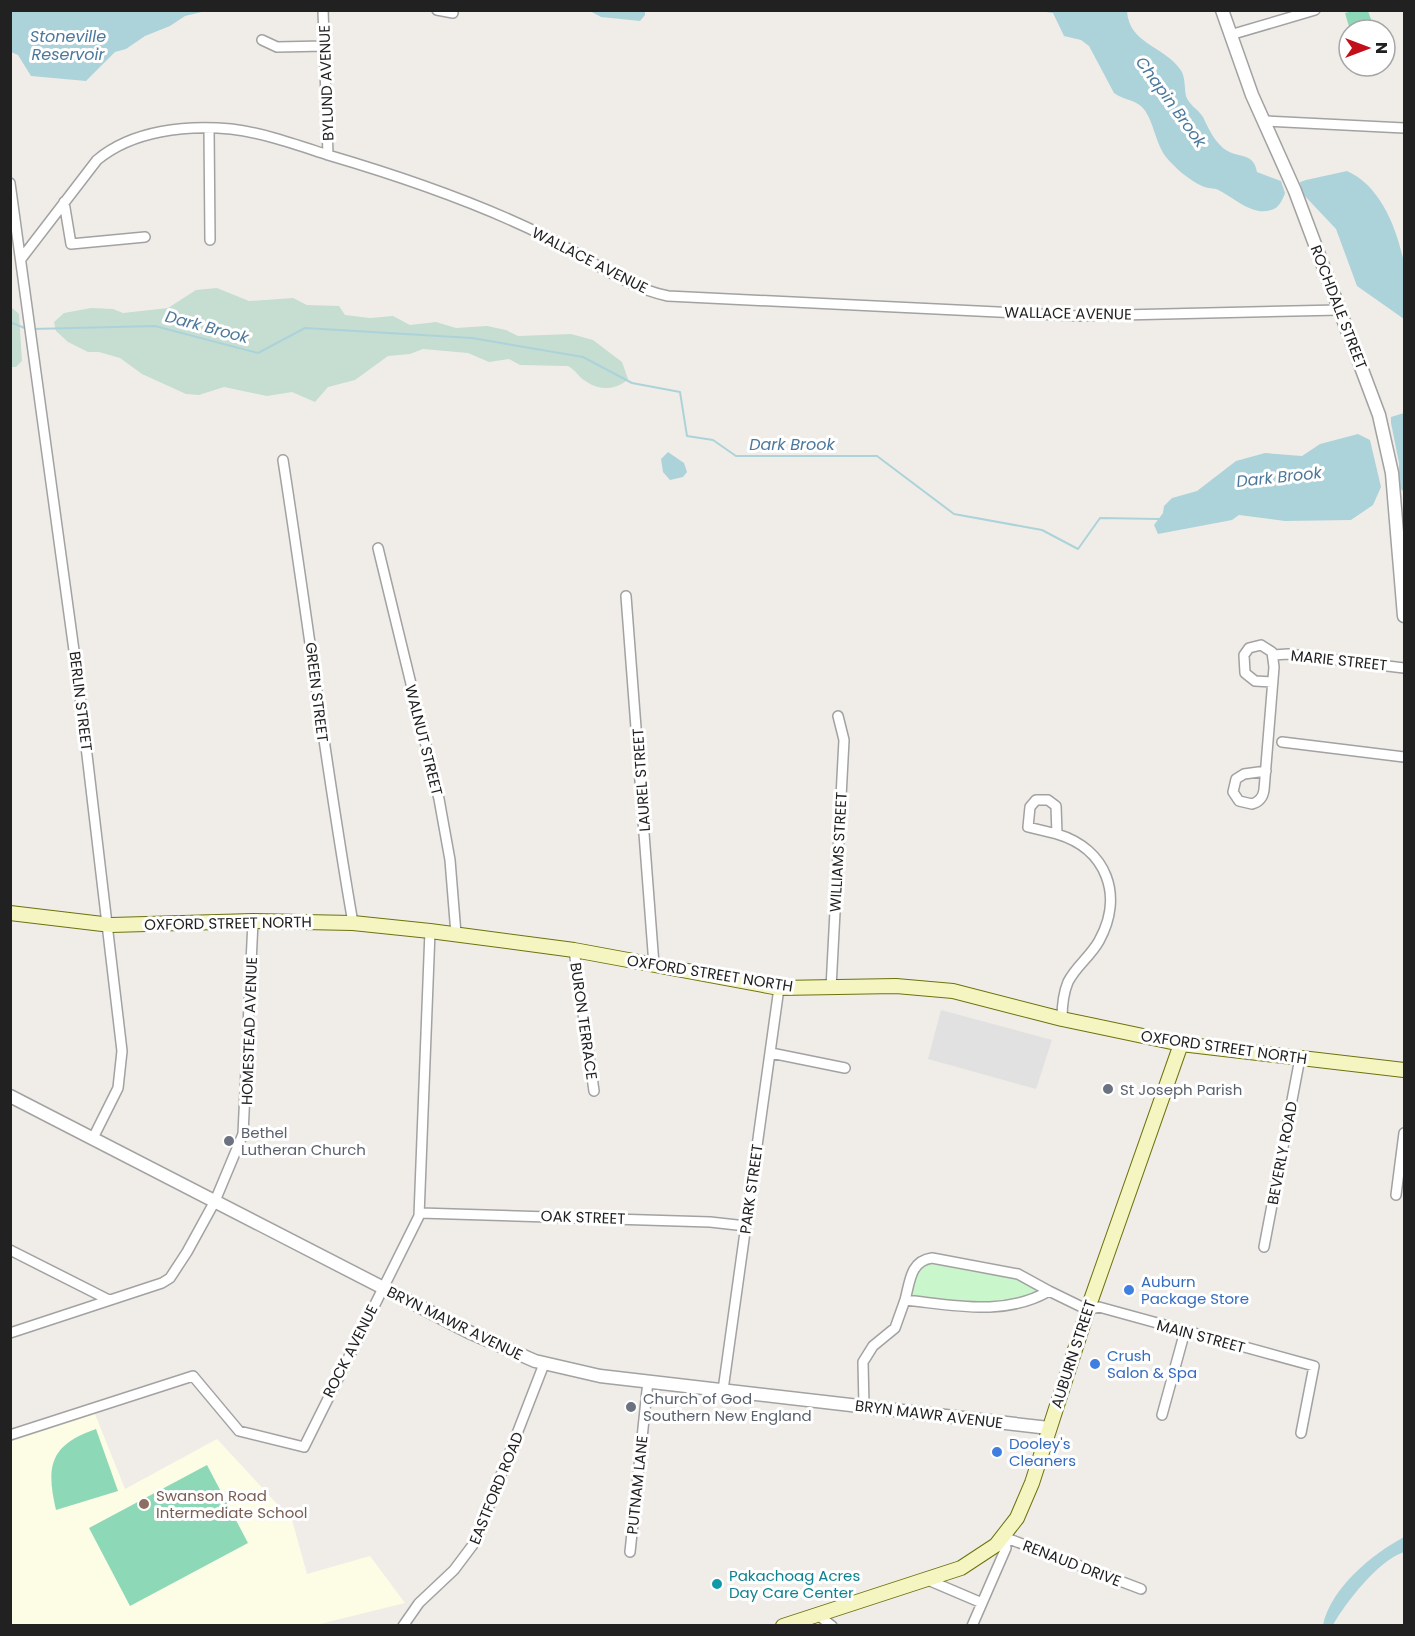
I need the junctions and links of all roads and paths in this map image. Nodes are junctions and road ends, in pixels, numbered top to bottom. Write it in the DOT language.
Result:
graph roads {
  1 [pos="323,10"];
  2 [pos="437,10"];
  3 [pos="1222,10"];
  4 [pos="1315,10"];
  5 [pos="453,13"];
  6 [pos="1230,36"];
  7 [pos="262,40"];
  8 [pos="325,46"];
  9 [pos="1266,121"];
  10 [pos="209,128"];
  11 [pos="1404,128"];
  12 [pos="328,155"];
  13 [pos="10,183"];
  14 [pos="63,202"];
  15 [pos="145,237"];
  16 [pos="210,240"];
  17 [pos="21,259"];
  18 [pos="1339,310"];
  19 [pos="283,460"];
  20 [pos="378,548"];
  21 [pos="626,596"];
  22 [pos="1404,616"];
  23 [pos="1273,655"];
  24 [pos="1404,668"];
  25 [pos="1273,682"];
  26 [pos="838,716"];
  27 [pos="1282,742"];
  28 [pos="1404,757"];
  29 [pos="1266,771"];
  30 [pos="1057,834"];
  31 [pos="10,913"];
  32 [pos="253,921"];
  33 [pos="354,923"];
  34 [pos="109,925"];
  35 [pos="430,931"];
  36 [pos="456,934"];
  37 [pos="574,950"];
  38 [pos="654,965"];
  39 [pos="779,988"];
  40 [pos="831,988"];
  41 [pos="1062,1019"];
  42 [pos="1181,1044"];
  43 [pos="771,1053"];
  44 [pos="1300,1058"];
  45 [pos="845,1068"];
  46 [pos="1404,1070"];
  47 [pos="594,1091"];
  48 [pos="10,1096"];
  49 [pos="1404,1134"];
  50 [pos="93,1138"];
  51 [pos="1396,1195"];
  52 [pos="215,1201"];
  53 [pos="420,1213"];
  54 [pos="746,1226"];
  55 [pos="1264,1247"];
  56 [pos="10,1250"];
  57 [pos="382,1288"];
  58 [pos="1049,1291"];
  59 [pos="109,1300"];
  60 [pos="905,1300"];
  61 [pos="1088,1310"];
  62 [pos="1185,1331"];
  63 [pos="10,1333"];
  64 [pos="544,1364"];
  65 [pos="648,1381"];
  66 [pos="723,1390"];
  67 [pos="864,1406"];
  68 [pos="1162,1415"];
  69 [pos="1049,1428"];
  70 [pos="1301,1433"];
  71 [pos="10,1435"];
  72 [pos="1004,1537"];
  73 [pos="630,1552"];
  74 [pos="928,1580"];
  75 [pos="1141,1589"];
  76 [pos="982,1603"];
  77 [pos="817,1614"];
  78 [pos="403,1626"];
  79 [pos="783,1626"];
  80 [pos="832,1626"];
  81 [pos="972,1626"];
  1 -- 8 [label="street, BYLUND AVENUE"];
  2 -- 5 [label="street"];
  3 -- 6 [label="street, ROCHDALE STREET"];
  4 -- 6 [label="street"];
  6 -- 9 [label="street, ROCHDALE STREET"];
  7 -- 8 [label="street"];
  8 -- 12 [label="street, BYLUND AVENUE"];
  9 -- 11 [label="street"];
  9 -- 18 [label="street, ROCHDALE STREET"];
  10 -- 12 [label="street, WALLACE AVENUE"];
  10 -- 14 [label="street, WALLACE AVENUE"];
  10 -- 16 [label="street"];
  12 -- 18 [label="street, WALLACE AVENUE"];
  13 -- 17 [label="street, BERLIN STREET"];
  14 -- 15 [label="street"];
  14 -- 17 [label="street, WALLACE AVENUE"];
  17 -- 34 [label="street, BERLIN STREET"];
  18 -- 22 [label="street, ROCHDALE STREET"];
  19 -- 33 [label="street, GREEN STREET"];
  20 -- 36 [label="street, WALNUT STREET"];
  21 -- 38 [label="street, LAUREL STREET"];
  23 -- 24 [label="street, MARIE STREET"];
  23 -- 25 [label="street"];
  23 -- 25 [label="street"];
  25 -- 29 [label="street"];
  26 -- 40 [label="street, WILLIAMS STREET"];
  27 -- 28 [label="street"];
  30 -- 41 [label="street"];
  31 -- 34 [label="main road, OXFORD STREET NORTH"];
  32 -- 33 [label="main road, OXFORD STREET NORTH"];
  32 -- 34 [label="main road, OXFORD STREET NORTH"];
  32 -- 52 [label="street, HOMESTEAD AVENUE"];
  33 -- 35 [label="main road, OXFORD STREET NORTH"];
  34 -- 50 [label="street, BERLIN STREET"];
  35 -- 36 [label="main road, OXFORD STREET NORTH"];
  35 -- 53 [label="street, ROCK AVENUE"];
  36 -- 37 [label="main road, OXFORD STREET NORTH"];
  37 -- 38 [label="main road, OXFORD STREET NORTH"];
  37 -- 47 [label="street, BURON TERRACE"];
  38 -- 39 [label="main road, OXFORD STREET NORTH"];
  39 -- 40 [label="main road, OXFORD STREET NORTH"];
  39 -- 43 [label="street, PARK STREET"];
  40 -- 41 [label="main road, OXFORD STREET NORTH"];
  41 -- 42 [label="main road, OXFORD STREET NORTH"];
  42 -- 44 [label="main road, OXFORD STREET NORTH"];
  42 -- 61 [label="main road, AUBURN STREET"];
  43 -- 45 [label="street"];
  43 -- 54 [label="street, PARK STREET"];
  44 -- 46 [label="main road, OXFORD STREET NORTH"];
  44 -- 55 [label="street, BEVERLY ROAD"];
  48 -- 50 [label="street, BRYN MAWR AVENUE"];
  49 -- 51 [label="street"];
  50 -- 52 [label="street, BRYN MAWR AVENUE"];
  52 -- 57 [label="street, BRYN MAWR AVENUE"];
  52 -- 59 [label="street, HOMESTEAD AVENUE"];
  53 -- 54 [label="street, OAK STREET"];
  53 -- 57 [label="street, ROCK AVENUE"];
  54 -- 66 [label="street, PARK STREET"];
  56 -- 59 [label="street"];
  57 -- 64 [label="street, BRYN MAWR AVENUE"];
  57 -- 71 [label="street, ROCK AVENUE"];
  58 -- 60 [label="street"];
  58 -- 60 [label="street"];
  58 -- 61 [label="street"];
  59 -- 63 [label="street, HOMESTEAD AVENUE"];
  60 -- 67 [label="street"];
  61 -- 62 [label="street, MAIN STREET"];
  61 -- 69 [label="main road, AUBURN STREET"];
  62 -- 68 [label="street"];
  62 -- 70 [label="street, MAIN STREET"];
  64 -- 65 [label="street, BRYN MAWR AVENUE"];
  64 -- 78 [label="street, EASTFORD ROAD"];
  65 -- 66 [label="street, BRYN MAWR AVENUE"];
  65 -- 73 [label="street, PUTNAM LANE"];
  66 -- 67 [label="street, BRYN MAWR AVENUE"];
  67 -- 69 [label="street, BRYN MAWR AVENUE"];
  69 -- 72 [label="main road, AUBURN STREET"];
  72 -- 74 [label="main road, AUBURN STREET"];
  72 -- 75 [label="street, RENAUD DRIVE"];
  72 -- 76 [label="street"];
  74 -- 76 [label="street"];
  74 -- 77 [label="main road, AUBURN STREET"];
  76 -- 81 [label="street"];
  77 -- 79 [label="main road, AUBURN STREET"];
  77 -- 80 [label="street"];
}
